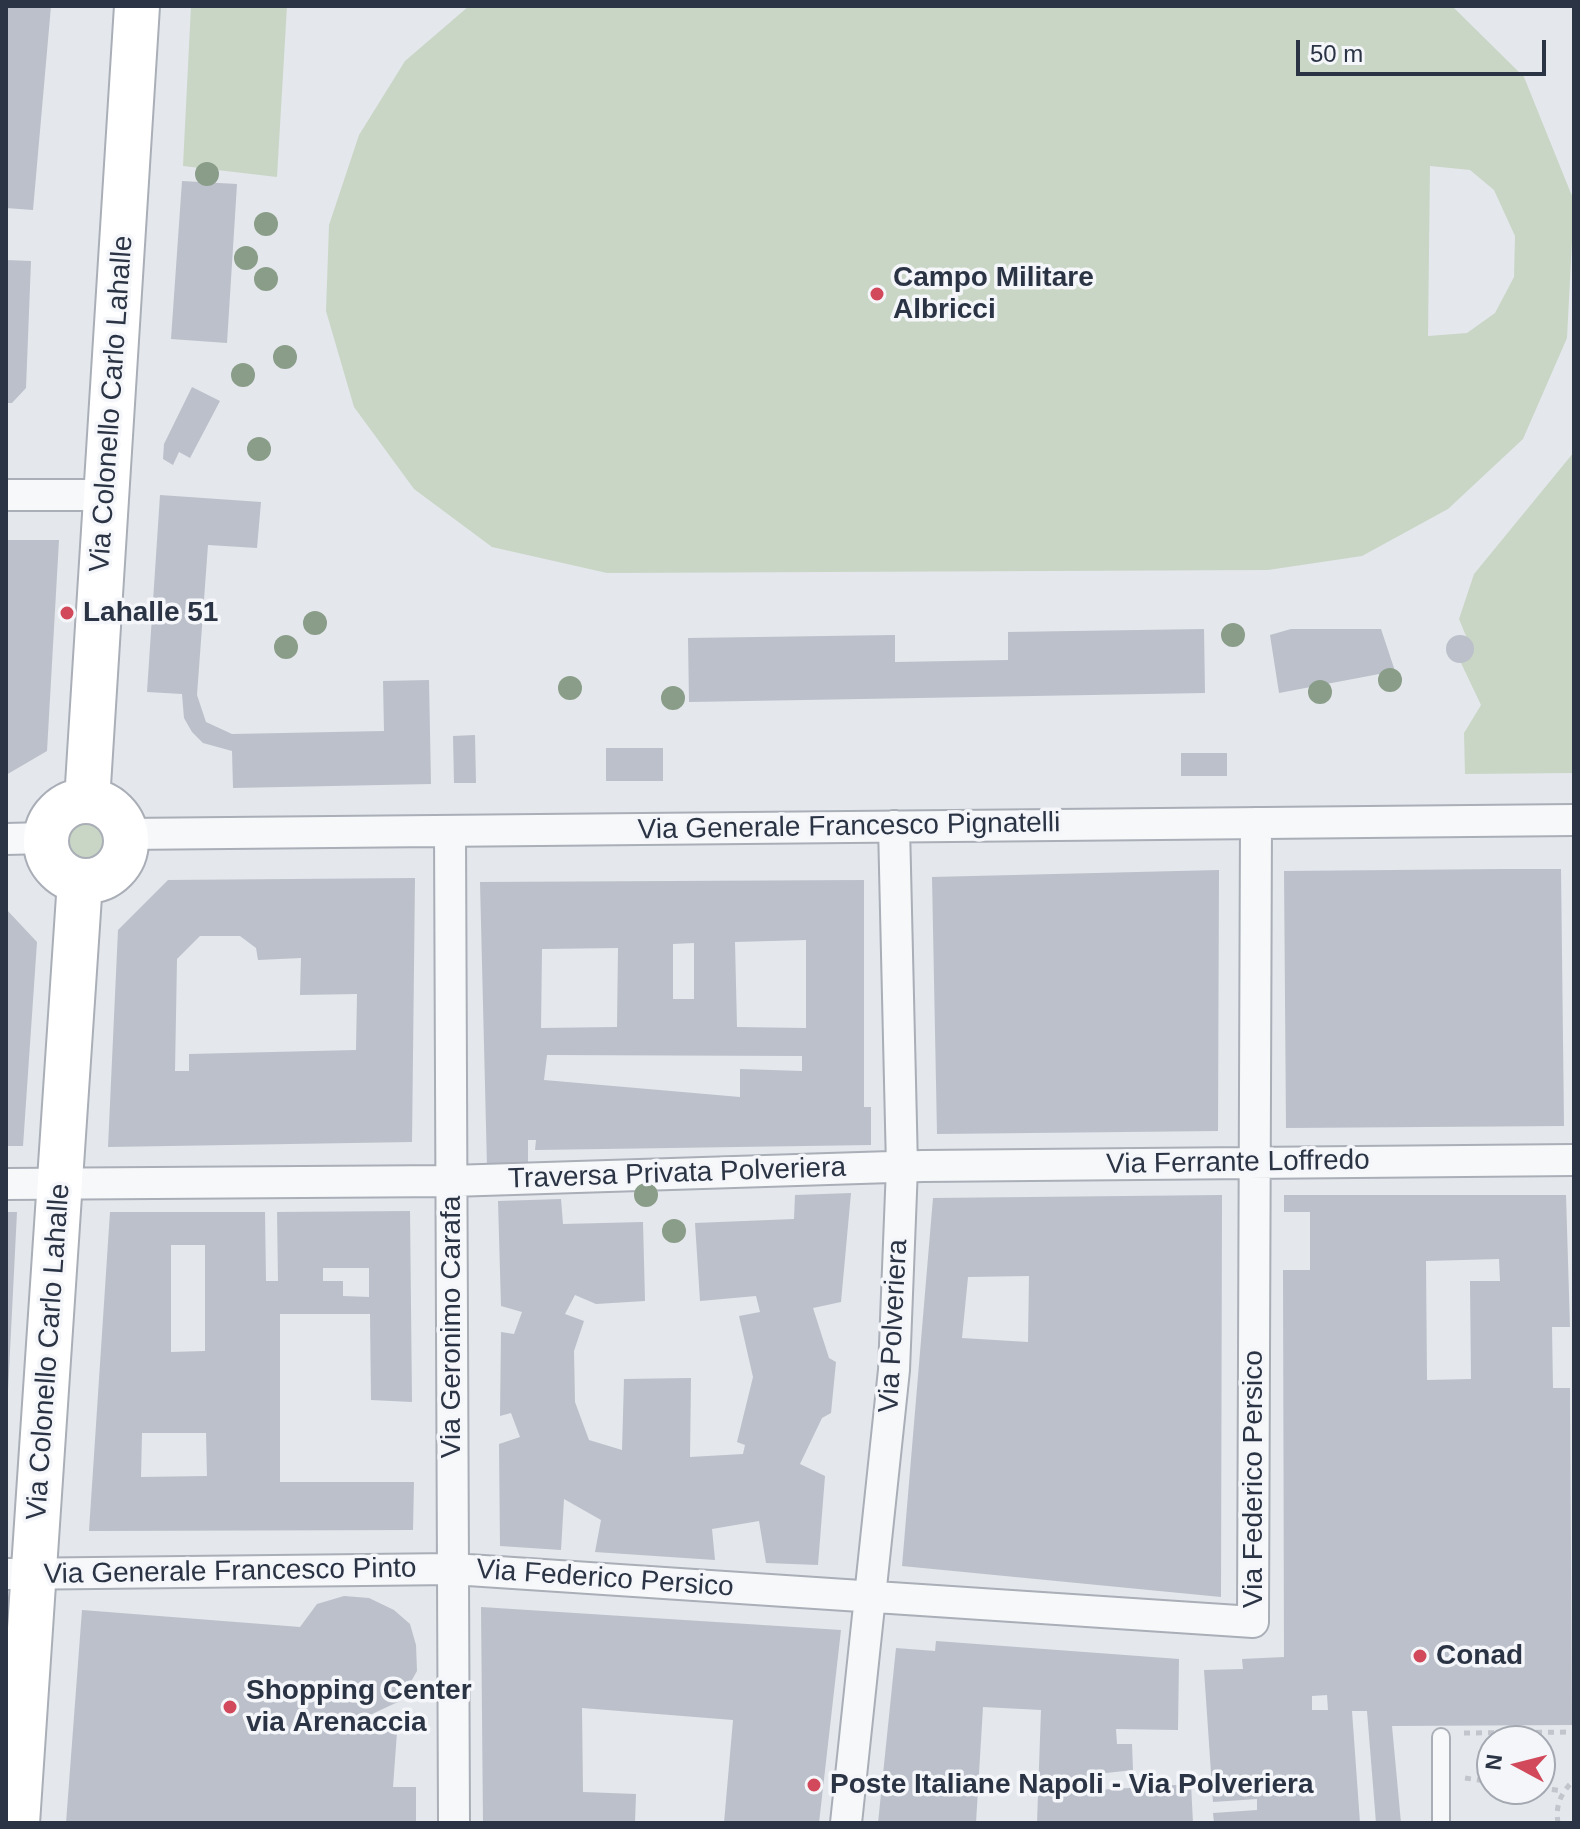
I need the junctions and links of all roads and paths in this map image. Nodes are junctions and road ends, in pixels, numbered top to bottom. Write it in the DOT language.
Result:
graph roads {
  1 [pos="137,6"];
  2 [pos="6,495"];
  3 [pos="107,495"];
  4 [pos="87,801"];
  5 [pos="1574,820"];
  6 [pos="1256,823"];
  7 [pos="894,826"];
  8 [pos="450,831"];
  9 [pos="125,834"];
  10 [pos="26,838"];
  11 [pos="80,881"];
  12 [pos="1574,1160"];
  13 [pos="1255,1163"];
  14 [pos="902,1167"];
  15 [pos="451,1181"];
  16 [pos="6,1184"];
  17 [pos="60,1184"];
  18 [pos="453,1569"];
  19 [pos="20,1574"];
  20 [pos="871,1597"];
  21 [pos="1574,1732"];
  22 [pos="1464,1733"];
  23 [pos="1441,1737"];
  24 [pos="1460,1778"];
  25 [pos="1476,1780"];
  26 [pos="1574,1780"];
  27 [pos="1556,1790"];
  28 [pos="1563,1791"];
  29 [pos="17,1823"];
  30 [pos="454,1823"];
  31 [pos="846,1823"];
  32 [pos="1441,1823"];
  33 [pos="1558,1823"];
  1 -- 3 [label="street, Via Colonello Carlo Lahalle"];
  2 -- 3 [label="street"];
  3 -- 4 [label="street, Via Colonello Carlo Lahalle"];
  4 -- 9 [label="street"];
  4 -- 10 [label="street"];
  5 -- 6 [label="street, Via Generale Francesco Pignatelli"];
  6 -- 7 [label="street, Via Generale Francesco Pignatelli"];
  6 -- 13 [label="street, Via Federico Persico"];
  7 -- 8 [label="street, Via Generale Francesco Pignatelli"];
  7 -- 14 [label="street, Via Polveriera"];
  8 -- 9 [label="street, Via Generale Francesco Pignatelli"];
  8 -- 15 [label="street, Via Geronimo Carafa"];
  9 -- 11 [label="street"];
  10 -- 11 [label="street"];
  11 -- 17 [label="street, Via Colonello Carlo Lahalle"];
  12 -- 13 [label="street, Via Ferrante Loffredo"];
  13 -- 14 [label="street, Via Ferrante Loffredo"];
  13 -- 20 [label="street, Via Federico Persico"];
  14 -- 15 [label="street, Traversa Privata Polveriera"];
  14 -- 20 [label="street, Via Polveriera"];
  15 -- 17 [label="street, Traversa Privata Polveriera"];
  15 -- 18 [label="street, Via Geronimo Carafa"];
  16 -- 17 [label="street, Traversa Privata Polveriera"];
  17 -- 19 [label="street, Via Colonello Carlo Lahalle"];
  18 -- 19 [label="street, Via Generale Francesco Pinto"];
  18 -- 20 [label="street, Via Federico Persico"];
  18 -- 30 [label="street, Via Geronimo Carafa"];
  19 -- 29 [label="street, Via Colonello Carlo Lahalle"];
  20 -- 31 [label="street, Via Polveriera"];
  21 -- 22 [label="path"];
  23 -- 32 [label="lane"];
  24 -- 25 [label="path"];
  26 -- 28 [label="path"];
  27 -- 28 [label="path"];
  28 -- 33 [label="path"];
}
